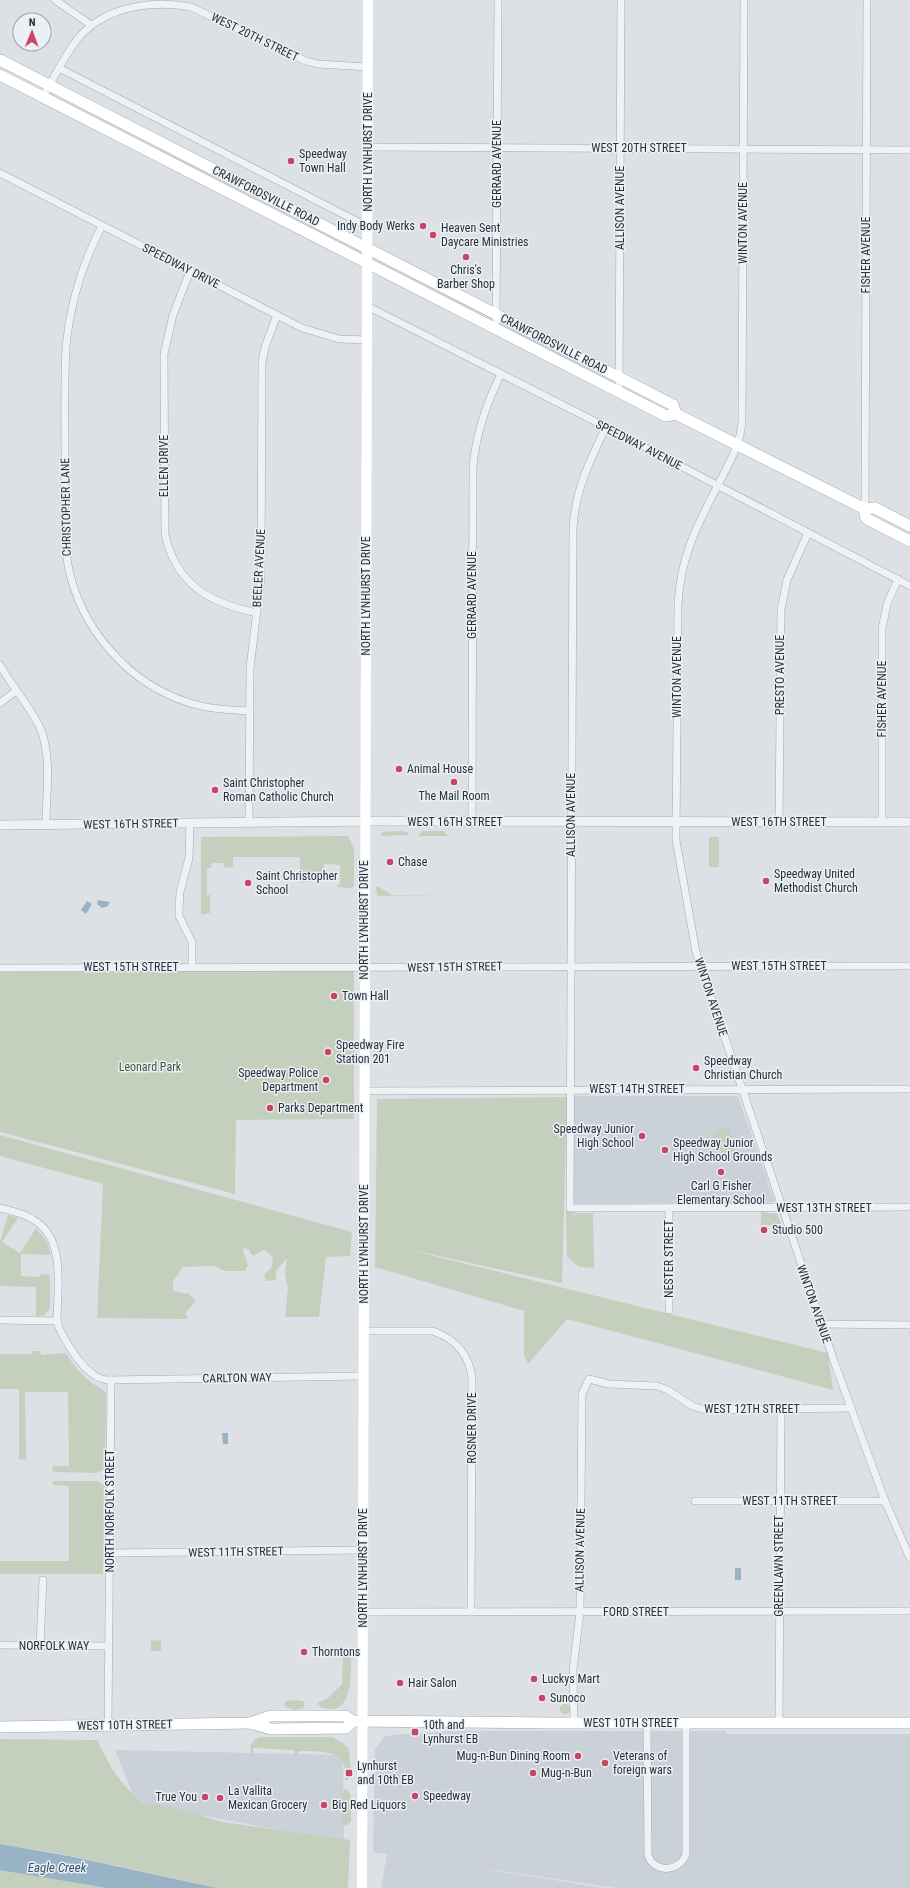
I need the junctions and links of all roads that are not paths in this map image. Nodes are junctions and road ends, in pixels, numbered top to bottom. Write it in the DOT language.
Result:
graph roads {
  1 [pos="55,0"];
  2 [pos="368,0"];
  3 [pos="498,0"];
  4 [pos="621,0"];
  5 [pos="744,0"];
  6 [pos="867,0"];
  7 [pos="92,25"];
  8 [pos="0,60"];
  9 [pos="368,67"];
  10 [pos="59,68"];
  11 [pos="0,75"];
  12 [pos="50,85"];
  13 [pos="43,97"];
  14 [pos="368,147"];
  15 [pos="497,148"];
  16 [pos="620,148"];
  17 [pos="743,149"];
  18 [pos="866,150"];
  19 [pos="910,150"];
  20 [pos="1,176"];
  21 [pos="102,226"];
  22 [pos="368,227"];
  23 [pos="368,248"];
  24 [pos="368,264"];
  25 [pos="190,271"];
  26 [pos="367,306"];
  27 [pos="496,314"];
  28 [pos="277,316"];
  29 [pos="496,329"];
  30 [pos="367,340"];
  31 [pos="501,374"];
  32 [pos="619,377"];
  33 [pos="619,392"];
  34 [pos="676,414"];
  35 [pos="606,428"];
  36 [pos="738,446"];
  37 [pos="718,486"];
  38 [pos="865,509"];
  39 [pos="910,526"];
  40 [pos="808,533"];
  41 [pos="910,541"];
  42 [pos="898,580"];
  43 [pos="910,586"];
  44 [pos="257,613"];
  45 [pos="0,665"];
  46 [pos="16,691"];
  47 [pos="0,703"];
  48 [pos="250,711"];
  49 [pos="249,822"];
  50 [pos="365,822"];
  51 [pos="472,822"];
  52 [pos="571,822"];
  53 [pos="676,822"];
  54 [pos="779,822"];
  55 [pos="882,822"];
  56 [pos="910,822"];
  57 [pos="190,823"];
  58 [pos="46,824"];
  59 [pos="0,825"];
  60 [pos="572,966"];
  61 [pos="700,966"];
  62 [pos="910,966"];
  63 [pos="192,967"];
  64 [pos="0,968"];
  65 [pos="364,968"];
  66 [pos="910,1089"];
  67 [pos="571,1090"];
  68 [pos="742,1090"];
  69 [pos="364,1091"];
  70 [pos="910,1207"];
  71 [pos="0,1208"];
  72 [pos="570,1208"];
  73 [pos="669,1208"];
  74 [pos="782,1208"];
  75 [pos="669,1310"];
  76 [pos="0,1320"];
  77 [pos="57,1321"];
  78 [pos="821,1324"];
  79 [pos="910,1325"];
  80 [pos="364,1330"];
  81 [pos="363,1376"];
  82 [pos="589,1379"];
  83 [pos="111,1380"];
  84 [pos="850,1408"];
  85 [pos="781,1409"];
  86 [pos="695,1501"];
  87 [pos="886,1501"];
  88 [pos="779,1502"];
  89 [pos="363,1550"];
  90 [pos="110,1553"];
  91 [pos="910,1558"];
  92 [pos="43,1580"];
  93 [pos="779,1611"];
  94 [pos="910,1611"];
  95 [pos="362,1612"];
  96 [pos="471,1612"];
  97 [pos="580,1612"];
  98 [pos="0,1645"];
  99 [pos="40,1645"];
  100 [pos="108,1646"];
  101 [pos="358,1721"];
  102 [pos="574,1723"];
  103 [pos="647,1723"];
  104 [pos="686,1723"];
  105 [pos="779,1723"];
  106 [pos="910,1723"];
  107 [pos="108,1726"];
  108 [pos="0,1727"];
  109 [pos="362,1888"];
  1 -- 7 [label="street"];
  2 -- 9 [label="main road, NORTH LYNHURST DRIVE"];
  3 -- 15 [label="street, GERRARD AVENUE"];
  4 -- 16 [label="street, ALLISON AVENUE"];
  5 -- 17 [label="street, WINTON AVENUE"];
  6 -- 18 [label="street, FISHER AVENUE"];
  7 -- 9 [label="street, WEST 20TH STREET"];
  7 -- 10 [label="street, WEST 20TH STREET"];
  8 -- 12 [label="main road, CRAWFORDSVILLE ROAD"];
  9 -- 14 [label="main road, NORTH LYNHURST DRIVE"];
  10 -- 12 [label="street, WEST 20TH STREET"];
  10 -- 22 [label="street, CRAWFORDSVILLE ROAD"];
  11 -- 13 [label="main road, CRAWFORDSVILLE ROAD"];
  12 -- 13 [label="street, WEST 20TH STREET"];
  12 -- 23 [label="main road, CRAWFORDSVILLE ROAD"];
  13 -- 24 [label="main road, CRAWFORDSVILLE ROAD"];
  14 -- 15 [label="street, WEST 20TH STREET"];
  14 -- 22 [label="main road, NORTH LYNHURST DRIVE"];
  15 -- 16 [label="street, WEST 20TH STREET"];
  15 -- 27 [label="street, GERRARD AVENUE"];
  16 -- 17 [label="street, WEST 20TH STREET"];
  16 -- 32 [label="street, ALLISON AVENUE"];
  17 -- 18 [label="street, WEST 20TH STREET"];
  17 -- 36 [label="street, WINTON AVENUE"];
  18 -- 19 [label="street, WEST 20TH STREET"];
  18 -- 38 [label="street, FISHER AVENUE"];
  20 -- 21 [label="street, SPEEDWAY DRIVE"];
  21 -- 25 [label="street, SPEEDWAY DRIVE"];
  21 -- 48 [label="street, CHRISTOPHER LANE"];
  22 -- 23 [label="main road, NORTH LYNHURST DRIVE"];
  23 -- 24 [label="main road, NORTH LYNHURST DRIVE"];
  23 -- 27 [label="main road, CRAWFORDSVILLE ROAD"];
  24 -- 26 [label="main road, NORTH LYNHURST DRIVE"];
  24 -- 29 [label="main road, CRAWFORDSVILLE ROAD"];
  25 -- 28 [label="street, SPEEDWAY DRIVE"];
  25 -- 44 [label="street, ELLEN DRIVE"];
  26 -- 30 [label="main road, NORTH LYNHURST DRIVE"];
  26 -- 31 [label="street, SPEEDWAY AVENUE"];
  27 -- 29 [label="street, GERRARD AVENUE"];
  27 -- 32 [label="main road, CRAWFORDSVILLE ROAD"];
  28 -- 30 [label="street, SPEEDWAY DRIVE"];
  28 -- 44 [label="street, BEELER AVENUE"];
  29 -- 33 [label="main road, CRAWFORDSVILLE ROAD"];
  30 -- 50 [label="main road, NORTH LYNHURST DRIVE"];
  31 -- 35 [label="street, SPEEDWAY AVENUE"];
  31 -- 51 [label="street, GERRARD AVENUE"];
  32 -- 33 [label="street, ALLISON AVENUE"];
  32 -- 34 [label="main road, CRAWFORDSVILLE ROAD"];
  33 -- 34 [label="main road, CRAWFORDSVILLE ROAD"];
  34 -- 36 [label="main road, CRAWFORDSVILLE ROAD"];
  35 -- 37 [label="street, SPEEDWAY AVENUE"];
  35 -- 52 [label="street, ALLISON AVENUE"];
  36 -- 37 [label="street, WINTON AVENUE"];
  36 -- 38 [label="main road, CRAWFORDSVILLE ROAD"];
  37 -- 40 [label="street, SPEEDWAY AVENUE"];
  37 -- 53 [label="street, WINTON AVENUE"];
  38 -- 39 [label="main road, CRAWFORDSVILLE ROAD"];
  38 -- 41 [label="main road, CRAWFORDSVILLE ROAD"];
  40 -- 42 [label="street, SPEEDWAY AVENUE"];
  40 -- 54 [label="street, PRESTO AVENUE"];
  42 -- 43 [label="street, SPEEDWAY AVENUE"];
  42 -- 55 [label="street, FISHER AVENUE"];
  44 -- 48 [label="street, BEELER AVENUE"];
  45 -- 46 [label="street"];
  46 -- 47 [label="street"];
  46 -- 58 [label="street"];
  48 -- 49 [label="street, BEELER AVENUE"];
  49 -- 50 [label="street, WEST 16TH STREET"];
  49 -- 57 [label="street, WEST 16TH STREET"];
  50 -- 51 [label="street, WEST 16TH STREET"];
  50 -- 65 [label="main road, NORTH LYNHURST DRIVE"];
  51 -- 52 [label="street, WEST 16TH STREET"];
  52 -- 53 [label="street, WEST 16TH STREET"];
  52 -- 60 [label="street, ALLISON AVENUE"];
  53 -- 54 [label="street, WEST 16TH STREET"];
  53 -- 61 [label="street, WINTON AVENUE"];
  54 -- 55 [label="street, WEST 16TH STREET"];
  55 -- 56 [label="street, WEST 16TH STREET"];
  57 -- 58 [label="street, WEST 16TH STREET"];
  57 -- 63 [label="street"];
  58 -- 59 [label="street, WEST 16TH STREET"];
  60 -- 61 [label="street, WEST 15TH STREET"];
  60 -- 65 [label="street, WEST 15TH STREET"];
  60 -- 67 [label="street, ALLISON AVENUE"];
  61 -- 62 [label="street, WEST 15TH STREET"];
  61 -- 68 [label="street, WINTON AVENUE"];
  63 -- 64 [label="street, WEST 15TH STREET"];
  63 -- 65 [label="street, WEST 15TH STREET"];
  65 -- 69 [label="main road, NORTH LYNHURST DRIVE"];
  66 -- 68 [label="street, WEST 14TH STREET"];
  67 -- 68 [label="street, WEST 14TH STREET"];
  67 -- 69 [label="street, WEST 14TH STREET"];
  67 -- 72 [label="street, ALLISON AVENUE"];
  68 -- 74 [label="street, WINTON AVENUE"];
  69 -- 80 [label="main road, NORTH LYNHURST DRIVE"];
  70 -- 74 [label="street, WEST 13TH STREET"];
  71 -- 77 [label="street"];
  72 -- 73 [label="street, WEST 13TH STREET"];
  73 -- 74 [label="street, WEST 13TH STREET"];
  73 -- 75 [label="street, NESTER STREET"];
  74 -- 78 [label="street, WINTON AVENUE"];
  76 -- 77 [label="street"];
  77 -- 83 [label="street"];
  78 -- 79 [label="street"];
  78 -- 84 [label="street, WINTON AVENUE"];
  80 -- 81 [label="main road, NORTH LYNHURST DRIVE"];
  80 -- 96 [label="street, ROSNER DRIVE"];
  81 -- 83 [label="street, CARLTON WAY"];
  81 -- 89 [label="main road, NORTH LYNHURST DRIVE"];
  82 -- 85 [label="street, WEST 12TH STREET"];
  82 -- 97 [label="street, ALLISON AVENUE"];
  83 -- 90 [label="street, NORTH NORFOLK STREET"];
  84 -- 85 [label="street, WEST 12TH STREET"];
  84 -- 87 [label="street, WINTON AVENUE"];
  85 -- 88 [label="street, GREENLAWN STREET"];
  86 -- 88 [label="street, WEST 11TH STREET"];
  87 -- 88 [label="street, WEST 11TH STREET"];
  87 -- 91 [label="street, WINTON AVENUE"];
  88 -- 93 [label="street, GREENLAWN STREET"];
  89 -- 90 [label="street, WEST 11TH STREET"];
  89 -- 95 [label="main road, NORTH LYNHURST DRIVE"];
  90 -- 100 [label="street, NORTH NORFOLK STREET"];
  92 -- 99 [label="street"];
  93 -- 94 [label="street, FORD STREET"];
  93 -- 97 [label="street, FORD STREET"];
  93 -- 105 [label="street, GREENLAWN STREET"];
  95 -- 96 [label="street, FORD STREET"];
  95 -- 101 [label="main road, NORTH LYNHURST DRIVE"];
  96 -- 97 [label="street, FORD STREET"];
  97 -- 102 [label="street, ALLISON AVENUE"];
  98 -- 99 [label="street, NORFOLK WAY"];
  99 -- 100 [label="street, NORFOLK WAY"];
  100 -- 107 [label="street, NORTH NORFOLK STREET"];
  101 -- 102 [label="main road, WEST 10TH STREET"];
  101 -- 107 [label="main road, WEST 10TH STREET"];
  101 -- 109 [label="main road, NORTH LYNHURST DRIVE"];
  102 -- 103 [label="main road, WEST 10TH STREET"];
  103 -- 104 [label="main road, WEST 10TH STREET"];
  103 -- 104 [label="street"];
  104 -- 105 [label="main road, WEST 10TH STREET"];
  105 -- 106 [label="main road, WEST 10TH STREET"];
  107 -- 108 [label="main road, WEST 10TH STREET"];
}
